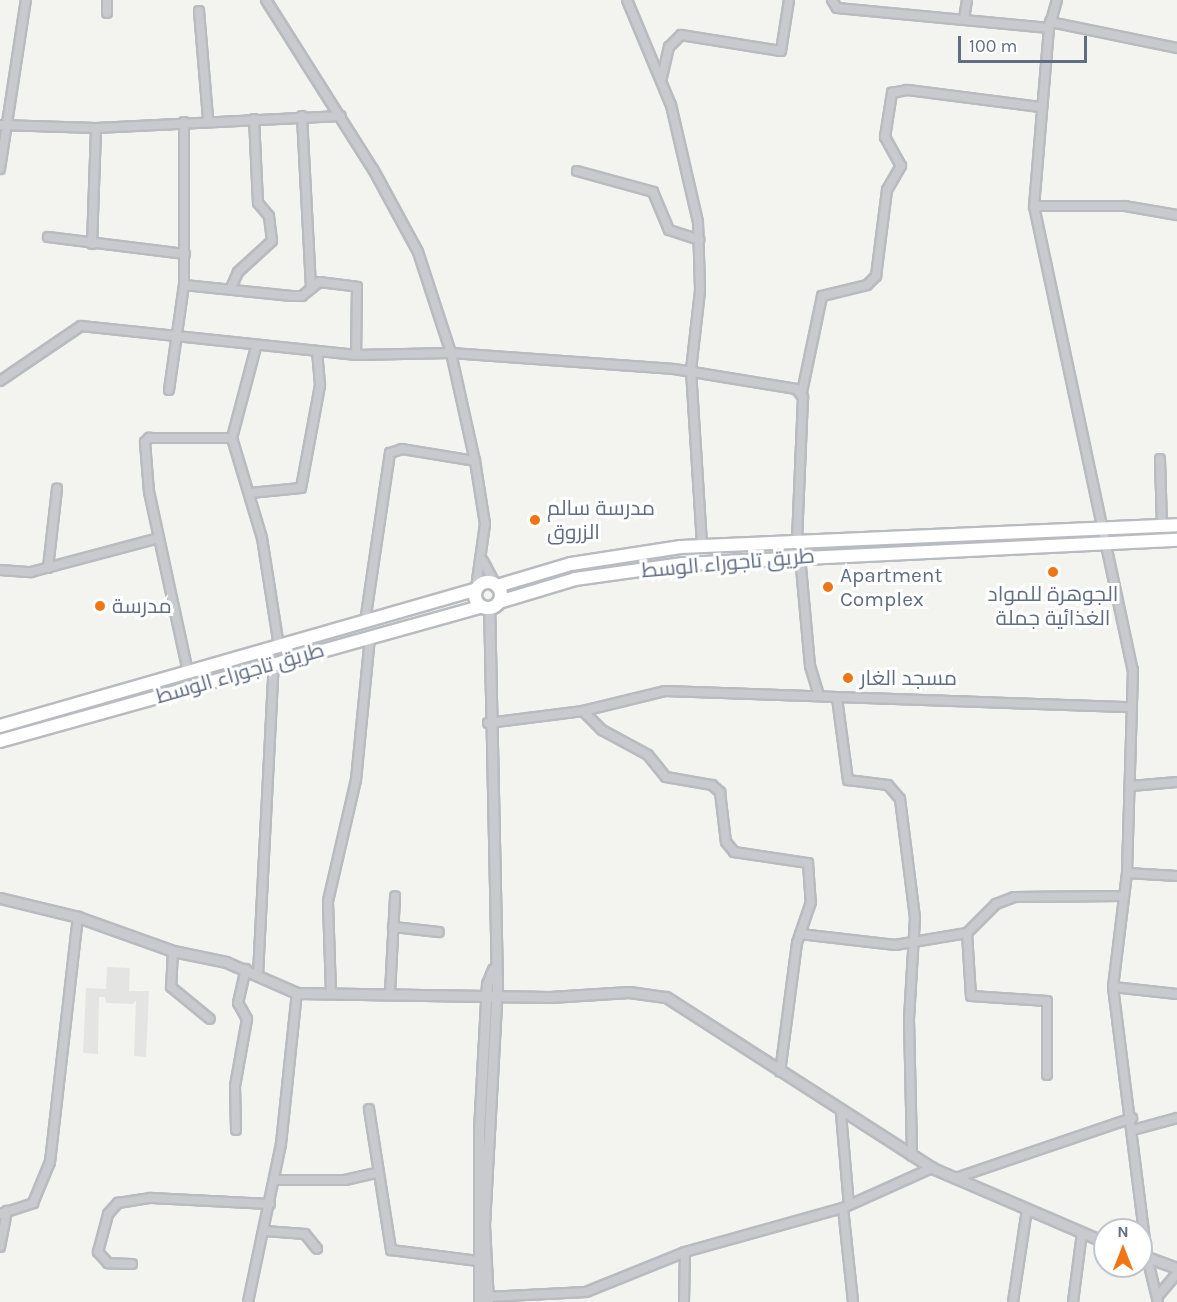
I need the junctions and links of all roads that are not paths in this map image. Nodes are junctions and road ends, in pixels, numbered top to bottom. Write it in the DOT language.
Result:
graph roads {
  1 [pos="26,0"];
  2 [pos="107,0"];
  3 [pos="266,0"];
  4 [pos="627,0"];
  5 [pos="789,0"];
  6 [pos="832,0"];
  7 [pos="967,0"];
  8 [pos="1057,0"];
  9 [pos="199,11"];
  10 [pos="107,13"];
  11 [pos="964,19"];
  12 [pos="1049,25"];
  13 [pos="1177,48"];
  14 [pos="662,78"];
  15 [pos="1040,107"];
  16 [pos="302,116"];
  17 [pos="341,116"];
  18 [pos="208,118"];
  19 [pos="254,119"];
  20 [pos="183,122"];
  21 [pos="4,125"];
  22 [pos="96,128"];
  23 [pos="0,169"];
  24 [pos="577,171"];
  25 [pos="1034,206"];
  26 [pos="1177,215"];
  27 [pos="48,237"];
  28 [pos="699,240"];
  29 [pos="92,244"];
  30 [pos="185,254"];
  31 [pos="184,285"];
  32 [pos="231,288"];
  33 [pos="311,288"];
  34 [pos="178,337"];
  35 [pos="256,347"];
  36 [pos="317,352"];
  37 [pos="451,353"];
  38 [pos="356,355"];
  39 [pos="691,370"];
  40 [pos="0,381"];
  41 [pos="169,390"];
  42 [pos="802,392"];
  43 [pos="232,438"];
  44 [pos="1160,459"];
  45 [pos="475,461"];
  46 [pos="57,489"];
  47 [pos="250,493"];
  48 [pos="1177,525"];
  49 [pos="1162,526"];
  50 [pos="1098,527"];
  51 [pos="159,538"];
  52 [pos="797,539"];
  53 [pos="1177,540"];
  54 [pos="1102,543"];
  55 [pos="702,545"];
  56 [pos="800,556"];
  57 [pos="483,561"];
  58 [pos="48,568"];
  59 [pos="0,570"];
  60 [pos="496,585"];
  61 [pos="476,589"];
  62 [pos="490,606"];
  63 [pos="364,621"];
  64 [pos="370,637"];
  65 [pos="279,646"];
  66 [pos="274,663"];
  67 [pos="188,672"];
  68 [pos="819,696"];
  69 [pos="837,698"];
  70 [pos="1132,707"];
  71 [pos="583,711"];
  72 [pos="488,723"];
  73 [pos="0,726"];
  74 [pos="0,741"];
  75 [pos="1177,782"];
  76 [pos="1131,786"];
  77 [pos="1127,873"];
  78 [pos="1177,876"];
  79 [pos="395,896"];
  80 [pos="1122,896"];
  81 [pos="0,898"];
  82 [pos="78,917"];
  83 [pos="393,927"];
  84 [pos="439,932"];
  85 [pos="968,933"];
  86 [pos="800,934"];
  87 [pos="916,942"];
  88 [pos="173,951"];
  89 [pos="246,969"];
  90 [pos="258,975"];
  91 [pos="1113,987"];
  92 [pos="297,993"];
  93 [pos="331,993"];
  94 [pos="390,993"];
  95 [pos="1177,994"];
  96 [pos="492,995"];
  97 [pos="210,1019"];
  98 [pos="780,1072"];
  99 [pos="1047,1075"];
  100 [pos="369,1109"];
  101 [pos="841,1114"];
  102 [pos="1132,1118"];
  103 [pos="1177,1118"];
  104 [pos="236,1130"];
  105 [pos="1133,1130"];
  106 [pos="912,1156"];
  107 [pos="932,1168"];
  108 [pos="375,1173"];
  109 [pos="956,1178"];
  110 [pos="274,1180"];
  111 [pos="270,1204"];
  112 [pos="846,1207"];
  113 [pos="1027,1209"];
  114 [pos="2,1211"];
  115 [pos="1141,1218"];
  116 [pos="265,1231"];
  117 [pos="1082,1233"];
  118 [pos="1093,1237"];
  119 [pos="0,1247"];
  120 [pos="317,1249"];
  121 [pos="685,1252"];
  122 [pos="1153,1259"];
  123 [pos="477,1261"];
  124 [pos="132,1264"];
  125 [pos="1177,1268"];
  126 [pos="1177,1273"];
  127 [pos="1151,1278"];
  128 [pos="485,1300"];
  129 [pos="1158,1300"];
  130 [pos="248,1302"];
  131 [pos="684,1302"];
  132 [pos="853,1302"];
  133 [pos="1013,1302"];
  134 [pos="1073,1302"];
  1 -- 21 [label="street"];
  2 -- 10 [label="street"];
  3 -- 17 [label="street"];
  4 -- 14 [label="street"];
  5 -- 14 [label="street"];
  6 -- 11 [label="street"];
  7 -- 11 [label="street"];
  8 -- 12 [label="street"];
  9 -- 18 [label="street"];
  11 -- 12 [label="street"];
  12 -- 13 [label="street"];
  12 -- 15 [label="street"];
  14 -- 28 [label="street"];
  15 -- 25 [label="street"];
  15 -- 42 [label="street"];
  16 -- 17 [label="street"];
  16 -- 19 [label="street"];
  16 -- 33 [label="street"];
  17 -- 37 [label="street"];
  18 -- 19 [label="street"];
  18 -- 20 [label="street"];
  19 -- 32 [label="street"];
  20 -- 22 [label="street"];
  20 -- 30 [label="street"];
  21 -- 22 [label="street"];
  21 -- 23 [label="street"];
  22 -- 29 [label="street"];
  24 -- 28 [label="street"];
  25 -- 26 [label="street"];
  25 -- 50 [label="street"];
  27 -- 29 [label="street"];
  28 -- 39 [label="street"];
  29 -- 30 [label="street"];
  30 -- 31 [label="street"];
  31 -- 32 [label="street"];
  31 -- 34 [label="street"];
  32 -- 33 [label="street"];
  33 -- 38 [label="street"];
  34 -- 35 [label="street"];
  34 -- 40 [label="street"];
  34 -- 41 [label="street"];
  35 -- 36 [label="street"];
  35 -- 43 [label="street"];
  36 -- 38 [label="street"];
  36 -- 47 [label="street"];
  37 -- 38 [label="street"];
  37 -- 39 [label="street"];
  37 -- 45 [label="street"];
  39 -- 42 [label="street"];
  39 -- 55 [label="street"];
  42 -- 52 [label="street"];
  43 -- 47 [label="street"];
  43 -- 51 [label="street"];
  44 -- 49 [label="street"];
  45 -- 57 [label="street"];
  45 -- 63 [label="street"];
  46 -- 58 [label="street"];
  47 -- 65 [label="street"];
  48 -- 49 [label="main road"];
  49 -- 50 [label="main road"];
  50 -- 52 [label="main road"];
  50 -- 54 [label="street"];
  51 -- 58 [label="street"];
  51 -- 67 [label="street"];
  52 -- 55 [label="main road"];
  53 -- 54 [label="main road, طريق تاجوراء الوسط"];
  54 -- 56 [label="main road, طريق تاجوراء الوسط"];
  54 -- 70 [label="street"];
  55 -- 60 [label="main road"];
  56 -- 62 [label="main road, طريق تاجوراء الوسط"];
  56 -- 68 [label="street"];
  57 -- 60 [label="street"];
  57 -- 61 [label="street"];
  58 -- 59 [label="street"];
  60 -- 61 [label="main road"];
  60 -- 62 [label="main road"];
  61 -- 62 [label="main road"];
  61 -- 63 [label="main road"];
  62 -- 64 [label="main road, طريق تاجوراء الوسط"];
  62 -- 72 [label="street"];
  63 -- 65 [label="main road"];
  64 -- 66 [label="main road, طريق تاجوراء الوسط"];
  64 -- 93 [label="street"];
  65 -- 67 [label="main road"];
  66 -- 74 [label="main road, طريق تاجوراء الوسط"];
  66 -- 90 [label="street"];
  67 -- 73 [label="main road"];
  68 -- 69 [label="street"];
  68 -- 71 [label="street"];
  69 -- 70 [label="street"];
  69 -- 87 [label="street"];
  70 -- 76 [label="street"];
  71 -- 72 [label="street"];
  71 -- 86 [label="street"];
  72 -- 96 [label="street"];
  75 -- 76 [label="street"];
  76 -- 77 [label="street"];
  77 -- 78 [label="street"];
  77 -- 80 [label="street"];
  79 -- 83 [label="street"];
  80 -- 85 [label="street"];
  80 -- 91 [label="street"];
  81 -- 82 [label="street"];
  82 -- 88 [label="street"];
  82 -- 114 [label="street"];
  83 -- 84 [label="street"];
  83 -- 94 [label="street"];
  85 -- 87 [label="street"];
  85 -- 99 [label="street"];
  86 -- 87 [label="street"];
  86 -- 98 [label="street"];
  87 -- 106 [label="street"];
  88 -- 89 [label="street"];
  88 -- 97 [label="street"];
  89 -- 90 [label="street"];
  89 -- 104 [label="street"];
  90 -- 92 [label="street"];
  91 -- 95 [label="street"];
  91 -- 102 [label="street"];
  92 -- 93 [label="street"];
  92 -- 110 [label="street"];
  93 -- 94 [label="street"];
  94 -- 96 [label="street"];
  96 -- 98 [label="street"];
  96 -- 123 [label="street"];
  96 -- 128 [label="street"];
  98 -- 101 [label="street"];
  100 -- 108 [label="street"];
  101 -- 106 [label="street"];
  101 -- 112 [label="street"];
  102 -- 105 [label="street"];
  102 -- 109 [label="street"];
  103 -- 105 [label="street"];
  105 -- 115 [label="street"];
  106 -- 107 [label="street"];
  107 -- 109 [label="street"];
  107 -- 112 [label="street"];
  108 -- 110 [label="street"];
  108 -- 123 [label="street"];
  109 -- 113 [label="street"];
  110 -- 111 [label="street"];
  111 -- 116 [label="street"];
  111 -- 124 [label="street"];
  112 -- 121 [label="street"];
  112 -- 132 [label="street"];
  113 -- 117 [label="street"];
  113 -- 133 [label="street"];
  114 -- 119 [label="street"];
  116 -- 120 [label="street"];
  116 -- 130 [label="street"];
  117 -- 118 [label="street"];
  117 -- 134 [label="street"];
  121 -- 128 [label="street"];
  121 -- 131 [label="street"];
  122 -- 125 [label="street"];
  123 -- 128 [label="street"];
  126 -- 129 [label="street"];
  127 -- 129 [label="street"];
}
